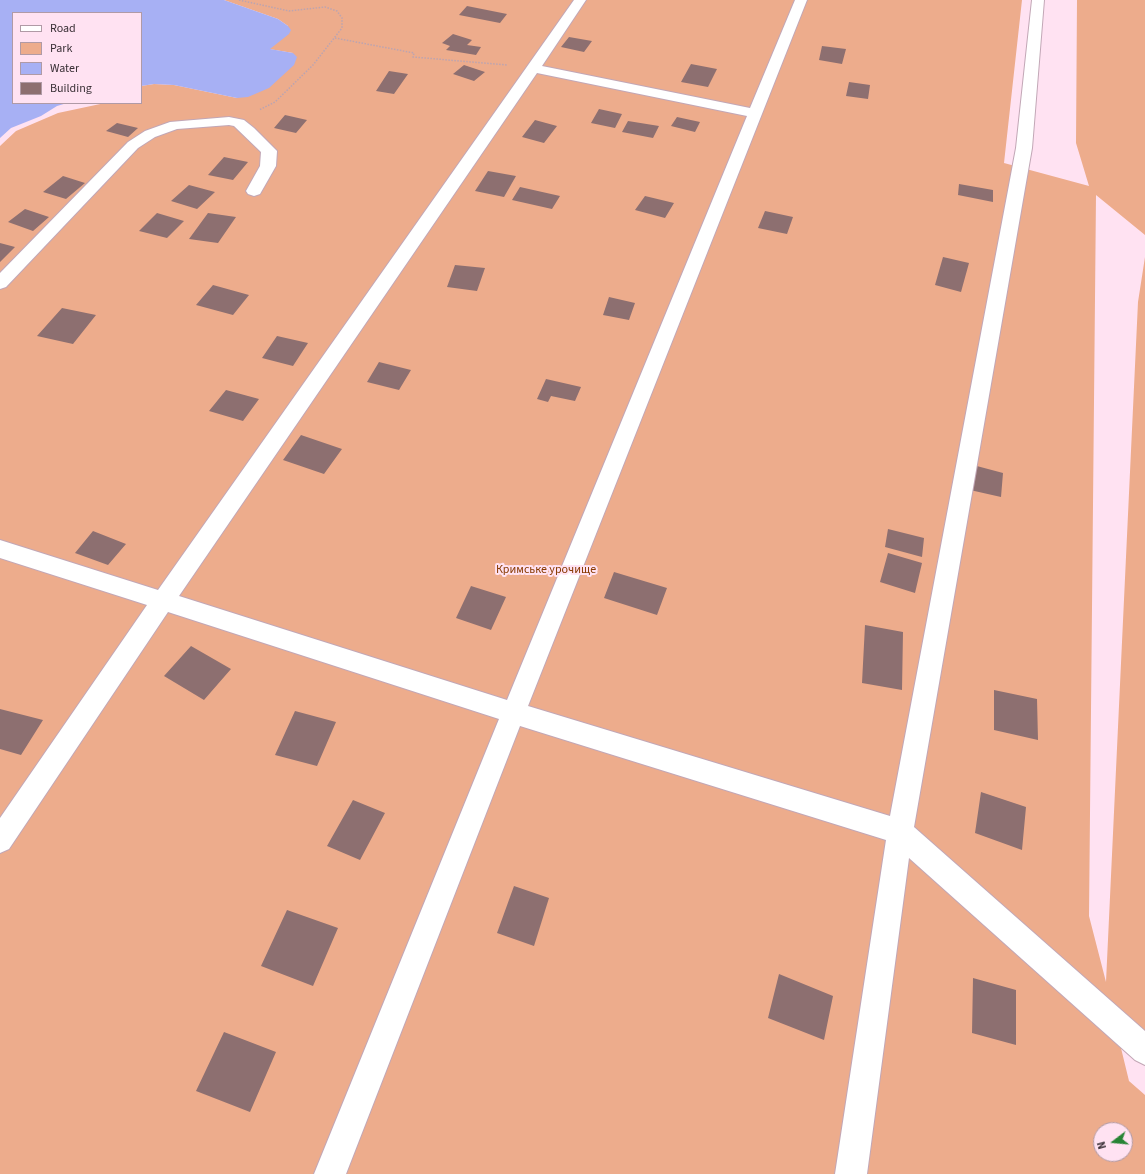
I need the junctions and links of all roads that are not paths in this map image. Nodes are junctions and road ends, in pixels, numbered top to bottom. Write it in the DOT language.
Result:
graph roads {
  1 [pos="580,0"];
  2 [pos="801,0"];
  3 [pos="1038,0"];
  4 [pos="533,68"];
  5 [pos="755,113"];
  6 [pos="254,190"];
  7 [pos="0,283"];
  8 [pos="0,549"];
  9 [pos="163,601"];
  10 [pos="514,713"];
  11 [pos="900,832"];
  12 [pos="0,840"];
  13 [pos="1145,1050"];
  14 [pos="330,1174"];
  15 [pos="851,1174"];
  1 -- 4 [label="lane"];
  2 -- 5 [label="lane"];
  3 -- 11 [label="lane"];
  4 -- 5 [label="lane"];
  4 -- 9 [label="lane"];
  5 -- 10 [label="lane"];
  6 -- 7 [label="lane"];
  8 -- 9 [label="lane"];
  9 -- 10 [label="lane"];
  9 -- 12 [label="lane"];
  10 -- 11 [label="lane"];
  10 -- 14 [label="lane"];
  11 -- 13 [label="lane"];
  11 -- 15 [label="lane"];
}
